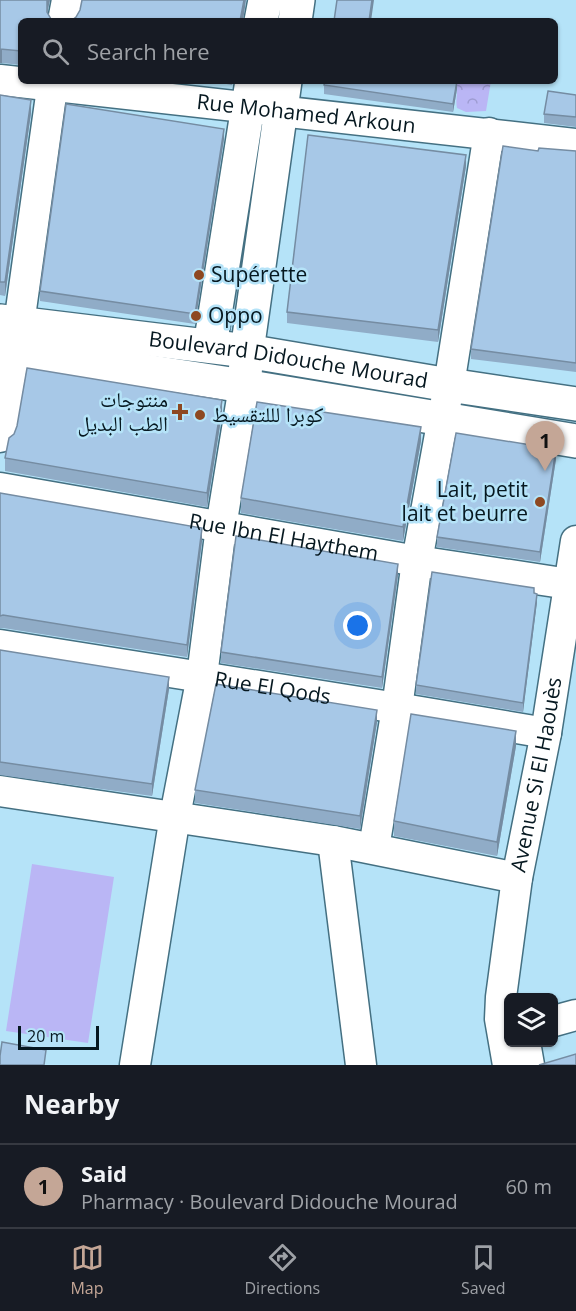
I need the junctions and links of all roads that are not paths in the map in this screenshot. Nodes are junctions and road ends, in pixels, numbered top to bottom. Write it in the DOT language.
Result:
graph roads {
  1 [pos="67,0"];
  2 [pos="265,0"];
  3 [pos="298,0"];
  4 [pos="64,18"];
  5 [pos="262,18"];
  6 [pos="295,18"];
  7 [pos="0,80"];
  8 [pos="18,81"];
  9 [pos="52,84"];
  10 [pos="250,94"];
  11 [pos="283,96"];
  12 [pos="489,134"];
  13 [pos="576,144"];
  14 [pos="8,336"];
  15 [pos="210,346"];
  16 [pos="247,351"];
  17 [pos="449,385"];
  18 [pos="244,386"];
  19 [pos="576,404"];
  20 [pos="442,419"];
  21 [pos="0,437"];
  22 [pos="576,441"];
  23 [pos="0,488"];
  24 [pos="221,527"];
  25 [pos="576,541"];
  26 [pos="417,561"];
  27 [pos="569,584"];
  28 [pos="0,645"];
  29 [pos="202,676"];
  30 [pos="397,708"];
  31 [pos="546,733"];
  32 [pos="0,790"];
  33 [pos="175,816"];
  34 [pos="333,840"];
  35 [pos="374,848"];
  36 [pos="517,878"];
  37 [pos="511,985"];
  38 [pos="576,1015"];
  39 [pos="558,1020"];
  40 [pos="511,1052"];
  41 [pos="135,1065"];
  42 [pos="361,1065"];
  1 -- 4 [label="street"];
  2 -- 5 [label="main road"];
  3 -- 6 [label="main road"];
  7 -- 8 [label="street, Rue Mohamed Arkoun"];
  9 -- 10 [label="street, Rue Mohamed Arkoun"];
  9 -- 14 [label="street"];
  10 -- 11 [label="street, Rue Mohamed Arkoun"];
  10 -- 15 [label="main road"];
  11 -- 12 [label="street, Rue Mohamed Arkoun"];
  11 -- 16 [label="main road"];
  12 -- 13 [label="street, Rue Mohamed Arkoun"];
  12 -- 17 [label="street"];
  14 -- 15 [label="main road, Boulevard Didouche Mourad"];
  14 -- 18 [label="main road, Boulevard Didouche Mourad"];
  14 -- 21 [label="street"];
  15 -- 16 [label="main road, Boulevard Didouche Mourad"];
  16 -- 17 [label="main road, Boulevard Didouche Mourad"];
  16 -- 18 [label="main road"];
  17 -- 19 [label="main road, Boulevard Didouche Mourad"];
  17 -- 20 [label="street"];
  18 -- 20 [label="main road, Boulevard Didouche Mourad"];
  18 -- 24 [label="street"];
  20 -- 22 [label="main road, Boulevard Didouche Mourad"];
  20 -- 26 [label="street"];
  23 -- 24 [label="street, Rue Ibn El Haythem"];
  24 -- 26 [label="street, Rue Ibn El Haythem"];
  24 -- 29 [label="street"];
  25 -- 27 [label="street, Avenue Si El Haouès"];
  26 -- 27 [label="street, Rue Ibn El Haythem"];
  26 -- 30 [label="street"];
  27 -- 31 [label="street, Avenue Si El Haouès"];
  28 -- 29 [label="street, Rue El Qods"];
  29 -- 30 [label="street, Rue El Qods"];
  29 -- 33 [label="street"];
  30 -- 31 [label="street, Rue El Qods"];
  30 -- 35 [label="street"];
  31 -- 36 [label="street, Avenue Si El Haouès"];
  32 -- 33 [label="street"];
  33 -- 34 [label="street"];
  33 -- 41 [label="street"];
  34 -- 35 [label="street"];
  34 -- 42 [label="street"];
  35 -- 36 [label="street"];
  36 -- 37 [label="street, Avenue Si El Haouès"];
  37 -- 40 [label="street, Avenue Si El Haouès"];
  38 -- 39 [label="street"];
}
